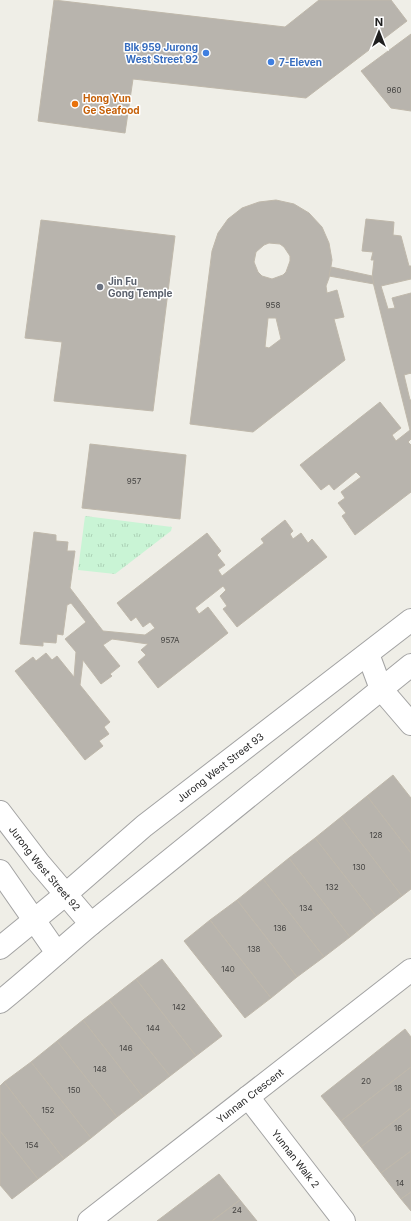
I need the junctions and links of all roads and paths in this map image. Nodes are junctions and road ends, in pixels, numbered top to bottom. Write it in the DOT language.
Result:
graph roads {
  1 [pos="411,620"];
  2 [pos="368,654"];
  3 [pos="411,665"];
  4 [pos="381,689"];
  5 [pos="411,724"];
  6 [pos="0,812"];
  7 [pos="0,871"];
  8 [pos="66,894"];
  9 [pos="34,920"];
  10 [pos="91,924"];
  11 [pos="0,948"];
  12 [pos="57,952"];
  13 [pos="411,970"];
  14 [pos="0,1002"];
  15 [pos="248,1097"];
  16 [pos="89,1221"];
  17 [pos="344,1221"];
  1 -- 2 [label="street, Jurong West Street 93"];
  2 -- 4 [label="street"];
  2 -- 8 [label="street, Jurong West Street 93"];
  3 -- 4 [label="street"];
  4 -- 5 [label="street"];
  4 -- 10 [label="street"];
  6 -- 8 [label="street, Jurong West Street 92"];
  7 -- 9 [label="street"];
  8 -- 9 [label="street, Jurong West Street 93"];
  8 -- 10 [label="street, Jurong West Street 92"];
  9 -- 11 [label="street, Jurong West Street 93"];
  9 -- 12 [label="street"];
  10 -- 12 [label="street"];
  12 -- 14 [label="street"];
  13 -- 15 [label="street, Yunnan Crescent"];
  15 -- 16 [label="street, Yunnan Crescent"];
  15 -- 17 [label="street, Yunnan Walk 2"];
}
